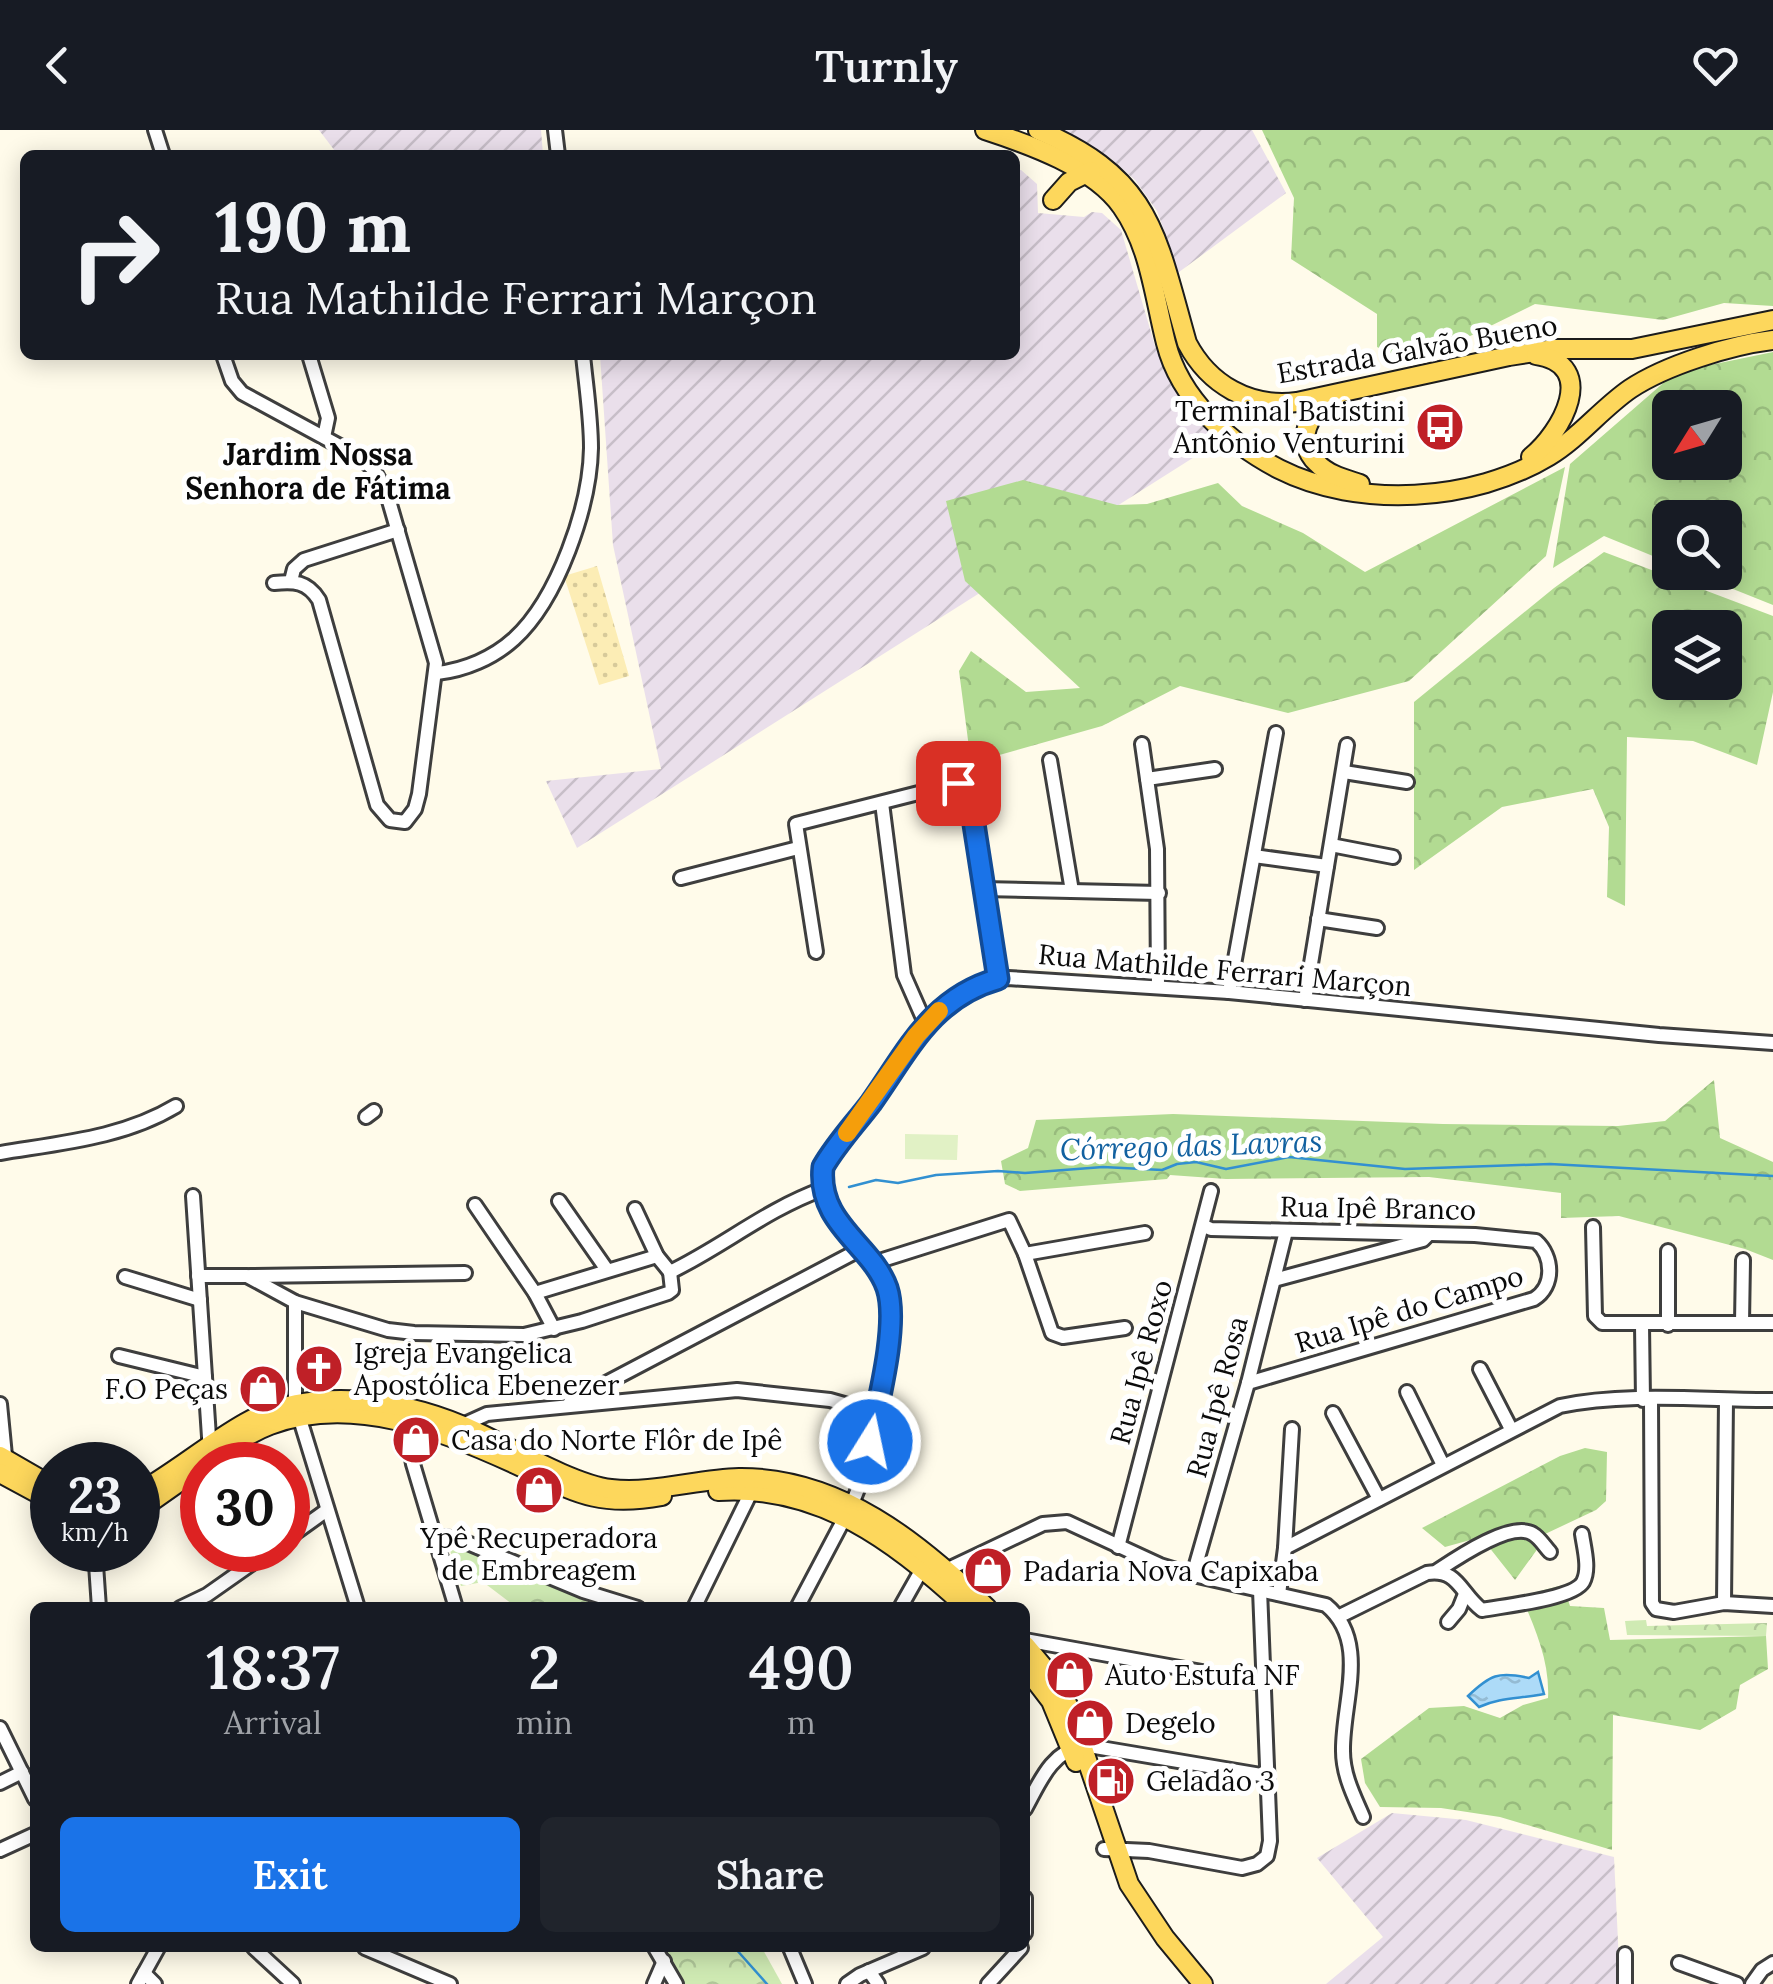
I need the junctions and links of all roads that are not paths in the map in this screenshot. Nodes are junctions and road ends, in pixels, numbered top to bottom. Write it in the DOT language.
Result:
graph roads {
  1 [pos="985,130"];
  2 [pos="1038,130"];
  3 [pos="1081,173"];
  4 [pos="1053,200"];
  5 [pos="1165,268"];
  6 [pos="1773,320"];
  7 [pos="1773,340"];
  8 [pos="1509,356"];
  9 [pos="225,360"];
  10 [pos="311,360"];
  11 [pos="583,360"];
  12 [pos="1416,378"];
  13 [pos="324,437"];
  14 [pos="1512,473"];
  15 [pos="1394,495"];
  16 [pos="398,530"];
  17 [pos="290,581"];
  18 [pos="274,583"];
  19 [pos="437,672"];
  20 [pos="1276,732"];
  21 [pos="1142,744"];
  22 [pos="1347,745"];
  23 [pos="1050,760"];
  24 [pos="1215,769"];
  25 [pos="1344,772"];
  26 [pos="1147,779"];
  27 [pos="1407,782"];
  28 [pos="882,803"];
  29 [pos="1330,845"];
  30 [pos="798,848"];
  31 [pos="1254,856"];
  32 [pos="1393,856"];
  33 [pos="1327,866"];
  34 [pos="681,878"];
  35 [pos="982,888"];
  36 [pos="1072,891"];
  37 [pos="1159,894"];
  38 [pos="1318,919"];
  39 [pos="1378,928"];
  40 [pos="816,952"];
  41 [pos="998,979"];
  42 [pos="1158,986"];
  43 [pos="1229,992"];
  44 [pos="1305,1000"];
  45 [pos="926,1025"];
  46 [pos="1773,1042"];
  47 [pos="176,1106"];
  48 [pos="0,1153"];
  49 [pos="823,1189"];
  50 [pos="1212,1190"];
  51 [pos="193,1196"];
  52 [pos="560,1201"];
  53 [pos="476,1205"];
  54 [pos="635,1209"];
  55 [pos="1204,1226"];
  56 [pos="1593,1227"];
  57 [pos="1286,1231"];
  58 [pos="1145,1233"];
  59 [pos="1430,1233"];
  60 [pos="859,1250"];
  61 [pos="1668,1251"];
  62 [pos="1546,1252"];
  63 [pos="1025,1254"];
  64 [pos="657,1256"];
  65 [pos="1743,1260"];
  66 [pos="872,1262"];
  67 [pos="607,1270"];
  68 [pos="670,1272"];
  69 [pos="465,1273"];
  70 [pos="198,1276"];
  71 [pos="247,1276"];
  72 [pos="125,1277"];
  73 [pos="1274,1280"];
  74 [pos="534,1293"];
  75 [pos="200,1300"];
  76 [pos="295,1302"];
  77 [pos="1773,1322"];
  78 [pos="1742,1323"];
  79 [pos="1668,1324"];
  80 [pos="1642,1325"];
  81 [pos="1125,1328"];
  82 [pos="554,1329"];
  83 [pos="119,1356"];
  84 [pos="1480,1369"];
  85 [pos="205,1377"];
  86 [pos="609,1382"];
  87 [pos="1248,1383"];
  88 [pos="1406,1392"];
  89 [pos="1646,1400"];
  90 [pos="1726,1400"];
  91 [pos="1773,1400"];
  92 [pos="615,1401"];
  93 [pos="0,1404"];
  94 [pos="564,1405"];
  95 [pos="297,1410"];
  96 [pos="876,1413"];
  97 [pos="405,1414"];
  98 [pos="1333,1414"];
  99 [pos="1292,1429"];
  100 [pos="1511,1429"];
  101 [pos="454,1430"];
  102 [pos="207,1442"];
  103 [pos="238,1442"];
  104 [pos="1443,1465"];
  105 [pos="3,1466"];
  106 [pos="30,1477"];
  107 [pos="180,1479"];
  108 [pos="30,1485"];
  109 [pos="755,1485"];
  110 [pos="160,1494"];
  111 [pos="1378,1499"];
  112 [pos="327,1510"];
  113 [pos="848,1510"];
  114 [pos="310,1522"];
  115 [pos="1582,1534"];
  116 [pos="434,1536"];
  117 [pos="1118,1547"];
  118 [pos="1285,1548"];
  119 [pos="1550,1552"];
  120 [pos="934,1567"];
  121 [pos="1436,1571"];
  122 [pos="96,1572"];
  123 [pos="239,1572"];
  124 [pos="1193,1576"];
  125 [pos="1260,1590"];
  126 [pos="1279,1594"];
  127 [pos="1465,1594"];
  128 [pos="99,1602"];
  129 [pos="192,1602"];
  130 [pos="355,1602"];
  131 [pos="454,1602"];
  132 [pos="619,1602"];
  133 [pos="697,1602"];
  134 [pos="800,1602"];
  135 [pos="905,1602"];
  136 [pos="962,1602"];
  137 [pos="979,1602"];
  138 [pos="1724,1604"];
  139 [pos="1773,1606"];
  140 [pos="1340,1616"];
  141 [pos="1448,1622"];
  142 [pos="1030,1643"];
  143 [pos="1030,1649"];
  144 [pos="1030,1673"];
  145 [pos="1264,1683"];
  146 [pos="0,1728"];
  147 [pos="1077,1746"];
  148 [pos="22,1772"];
  149 [pos="1267,1776"];
  150 [pos="0,1782"];
  151 [pos="30,1789"];
  152 [pos="1030,1801"];
  153 [pos="1364,1817"];
  154 [pos="30,1836"];
  155 [pos="1110,1848"];
  156 [pos="0,1850"];
  157 [pos="1153,1931"];
  158 [pos="156,1952"];
  159 [pos="258,1952"];
  160 [pos="374,1952"];
  161 [pos="657,1952"];
  162 [pos="792,1952"];
  163 [pos="913,1952"];
  164 [pos="1016,1952"];
  165 [pos="1625,1954"];
  166 [pos="664,1961"];
  167 [pos="1679,1963"];
  168 [pos="1773,1963"];
  169 [pos="869,1971"];
  170 [pos="141,1979"];
  171 [pos="155,1984"];
  172 [pos="293,1984"];
  173 [pos="450,1984"];
  174 [pos="654,1984"];
  175 [pos="676,1984"];
  176 [pos="805,1984"];
  177 [pos="847,1984"];
  178 [pos="878,1984"];
  179 [pos="988,1984"];
  180 [pos="1189,1984"];
  181 [pos="1203,1984"];
  182 [pos="1625,1984"];
  183 [pos="1737,1984"];
  184 [pos="1752,1984"];
  1 -- 3 [label="main road"];
  2 -- 5 [label="main road, Estrada Galvão Bueno"];
  3 -- 4 [label="main road"];
  3 -- 5 [label="main road"];
  3 -- 15 [label="main road"];
  5 -- 12 [label="main road, Estrada Galvão Bueno"];
  6 -- 8 [label="main road, Estrada Galvão Bueno"];
  7 -- 14 [label="main road"];
  8 -- 12 [label="main road, Estrada Galvão Bueno"];
  8 -- 14 [label="main road"];
  9 -- 13 [label="street"];
  10 -- 13 [label="street"];
  11 -- 19 [label="street"];
  12 -- 15 [label="main road"];
  13 -- 16 [label="street"];
  14 -- 15 [label="main road"];
  16 -- 17 [label="street"];
  16 -- 19 [label="street"];
  17 -- 18 [label="street"];
  17 -- 19 [label="street"];
  20 -- 31 [label="street"];
  21 -- 26 [label="street"];
  22 -- 25 [label="street"];
  23 -- 36 [label="street"];
  24 -- 26 [label="street"];
  25 -- 27 [label="street"];
  25 -- 29 [label="street"];
  26 -- 37 [label="street"];
  28 -- 30 [label="street"];
  28 -- 35 [label="street"];
  28 -- 45 [label="street"];
  29 -- 32 [label="street"];
  29 -- 33 [label="street"];
  30 -- 34 [label="street"];
  30 -- 40 [label="street"];
  31 -- 33 [label="street"];
  31 -- 43 [label="street"];
  33 -- 38 [label="street"];
  35 -- 36 [label="street"];
  35 -- 41 [label="street"];
  36 -- 37 [label="street"];
  37 -- 42 [label="street"];
  38 -- 39 [label="street"];
  38 -- 44 [label="street"];
  41 -- 42 [label="street, Rua Mathilde Ferrari Marçon"];
  41 -- 45 [label="street, Rua Mathilde Ferrari Marçon"];
  42 -- 43 [label="street, Rua Mathilde Ferrari Marçon"];
  43 -- 44 [label="street, Rua Mathilde Ferrari Marçon"];
  44 -- 46 [label="street, Rua Mathilde Ferrari Marçon"];
  45 -- 49 [label="street, Rua Mathilde Ferrari Marçon"];
  47 -- 48 [label="street"];
  49 -- 60 [label="street"];
  49 -- 68 [label="street"];
  50 -- 55 [label="street, Rua Ipê Roxo"];
  51 -- 70 [label="street"];
  52 -- 67 [label="street"];
  53 -- 74 [label="street"];
  54 -- 64 [label="street"];
  55 -- 57 [label="street, Rua Ipê Branco"];
  55 -- 117 [label="street, Rua Ipê Roxo"];
  56 -- 80 [label="street"];
  57 -- 59 [label="street, Rua Ipê Branco"];
  57 -- 73 [label="street, Rua Ipê Rosa"];
  58 -- 63 [label="street"];
  59 -- 62 [label="street, Rua Ipê Branco"];
  59 -- 73 [label="street"];
  60 -- 66 [label="street"];
  60 -- 86 [label="street"];
  61 -- 79 [label="street"];
  62 -- 87 [label="street, Rua Ipê do Campo"];
  63 -- 66 [label="street"];
  63 -- 81 [label="street"];
  64 -- 67 [label="street"];
  64 -- 68 [label="street"];
  65 -- 78 [label="street"];
  66 -- 96 [label="street"];
  67 -- 74 [label="street"];
  68 -- 82 [label="street"];
  69 -- 71 [label="street"];
  70 -- 71 [label="street"];
  70 -- 75 [label="street"];
  71 -- 76 [label="street"];
  72 -- 75 [label="street"];
  73 -- 87 [label="street, Rua Ipê Rosa"];
  74 -- 82 [label="street"];
  75 -- 85 [label="street"];
  76 -- 82 [label="street"];
  76 -- 95 [label="street"];
  77 -- 78 [label="street"];
  78 -- 79 [label="street"];
  79 -- 80 [label="street"];
  80 -- 89 [label="street"];
  83 -- 85 [label="street"];
  84 -- 100 [label="street"];
  85 -- 102 [label="street"];
  86 -- 92 [label="street"];
  86 -- 94 [label="street"];
  87 -- 124 [label="street, Rua Ipê Rosa"];
  88 -- 104 [label="street"];
  89 -- 90 [label="street"];
  89 -- 100 [label="street"];
  89 -- 138 [label="street"];
  90 -- 91 [label="street"];
  90 -- 138 [label="street"];
  92 -- 94 [label="street"];
  92 -- 96 [label="street"];
  93 -- 105 [label="street"];
  94 -- 101 [label="street"];
  95 -- 97 [label="main road"];
  95 -- 103 [label="main road"];
  95 -- 112 [label="street"];
  96 -- 113 [label="street"];
  97 -- 101 [label="main road"];
  97 -- 116 [label="street"];
  98 -- 111 [label="street"];
  99 -- 118 [label="street"];
  100 -- 104 [label="street"];
  101 -- 109 [label="main road"];
  104 -- 111 [label="street"];
  105 -- 106 [label="main road"];
  105 -- 108 [label="main road"];
  107 -- 110 [label="main road"];
  109 -- 113 [label="main road"];
  109 -- 133 [label="street"];
  111 -- 118 [label="street"];
  112 -- 114 [label="street"];
  112 -- 130 [label="street"];
  113 -- 120 [label="main road"];
  113 -- 134 [label="street"];
  115 -- 127 [label="street"];
  116 -- 131 [label="street"];
  116 -- 132 [label="street"];
  117 -- 120 [label="street"];
  117 -- 124 [label="street"];
  118 -- 126 [label="street"];
  119 -- 121 [label="street"];
  120 -- 135 [label="street"];
  120 -- 136 [label="main road"];
  120 -- 137 [label="main road"];
  121 -- 127 [label="street"];
  121 -- 140 [label="street"];
  122 -- 128 [label="street"];
  123 -- 129 [label="street"];
  124 -- 125 [label="street"];
  125 -- 126 [label="street"];
  125 -- 145 [label="street"];
  126 -- 140 [label="street"];
  127 -- 141 [label="street"];
  138 -- 139 [label="street"];
  140 -- 153 [label="street"];
  142 -- 145 [label="street"];
  143 -- 147 [label="main road"];
  144 -- 147 [label="main road"];
  145 -- 149 [label="street"];
  146 -- 148 [label="street"];
  147 -- 149 [label="street"];
  147 -- 152 [label="street"];
  147 -- 155 [label="main road"];
  148 -- 150 [label="street"];
  148 -- 151 [label="street"];
  149 -- 155 [label="street"];
  154 -- 156 [label="street"];
  155 -- 157 [label="main road"];
  157 -- 180 [label="main road"];
  157 -- 181 [label="main road"];
  158 -- 170 [label="street"];
  159 -- 172 [label="street"];
  160 -- 173 [label="street"];
  161 -- 166 [label="street"];
  162 -- 176 [label="street"];
  163 -- 169 [label="street"];
  164 -- 179 [label="street"];
  165 -- 182 [label="street"];
  166 -- 174 [label="street"];
  166 -- 175 [label="street"];
  167 -- 183 [label="street"];
  168 -- 184 [label="street"];
  169 -- 177 [label="street"];
  169 -- 178 [label="street"];
  170 -- 171 [label="street"];
}
